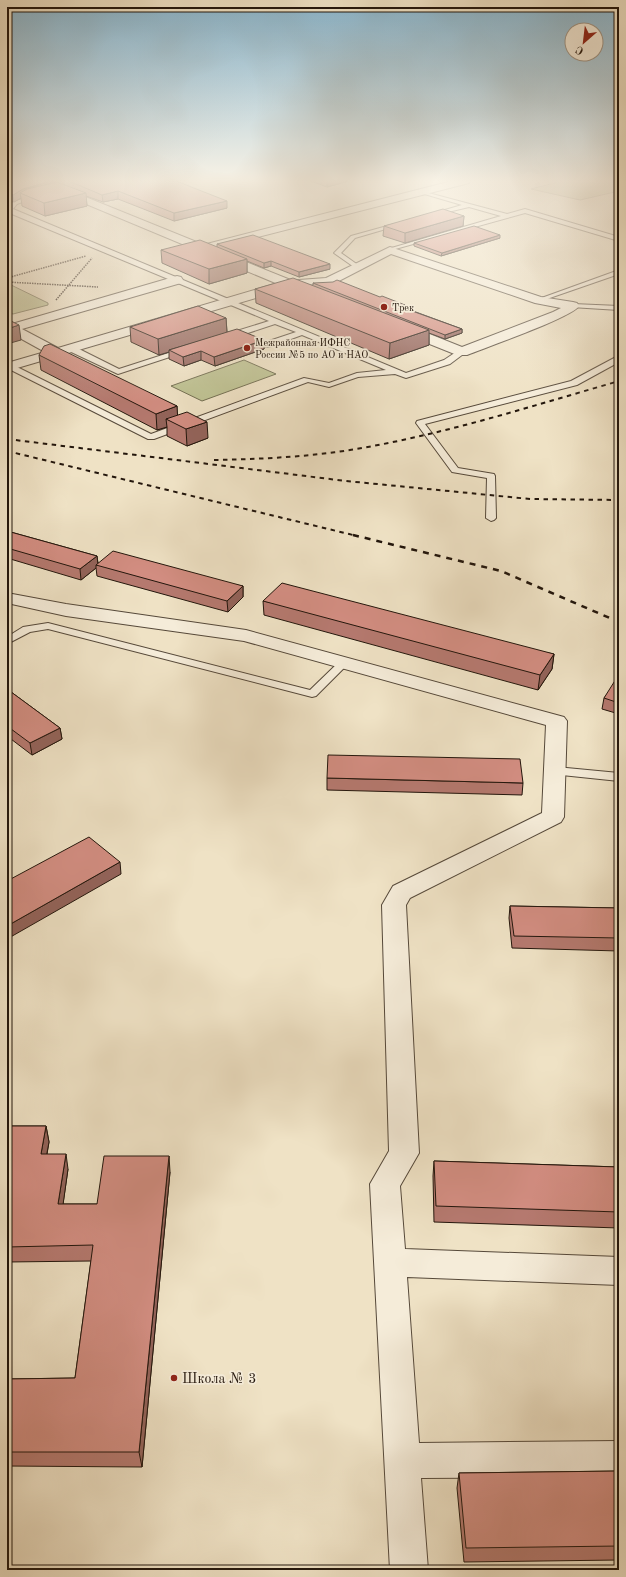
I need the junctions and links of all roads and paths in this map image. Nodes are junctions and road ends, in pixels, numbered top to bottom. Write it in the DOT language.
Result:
graph roads {
  1 [pos="91,255"];
  2 [pos="96,255"];
  3 [pos="117,255"];
  4 [pos="215,255"];
  5 [pos="339,255"];
  6 [pos="380,255"];
  7 [pos="404,255"];
  8 [pos="356,266"];
  9 [pos="619,272"];
  10 [pos="7,278"];
  11 [pos="177,280"];
  12 [pos="7,282"];
  13 [pos="289,284"];
  14 [pos="69,285"];
  15 [pos="100,287"];
  16 [pos="318,295"];
  17 [pos="539,300"];
  18 [pos="229,302"];
  19 [pos="619,304"];
  20 [pos="573,306"];
  21 [pos="590,307"];
  22 [pos="619,308"];
  23 [pos="39,320"];
  24 [pos="276,321"];
  25 [pos="390,324"];
  26 [pos="9,327"];
  27 [pos="303,332"];
  28 [pos="224,338"];
  29 [pos="266,346"];
  30 [pos="70,348"];
  31 [pos="194,348"];
  32 [pos="56,352"];
  33 [pos="462,352"];
  34 [pos="619,359"];
  35 [pos="7,366"];
  36 [pos="396,372"];
  37 [pos="491,518"];
  38 [pos="7,598"];
  39 [pos="7,640"];
  40 [pos="344,663"];
  41 [pos="556,771"];
  42 [pos="619,777"];
  43 [pos="390,1262"];
  44 [pos="619,1271"];
  45 [pos="619,1459"];
  46 [pos="402,1461"];
  47 [pos="409,1570"];
  1 -- 10 [label="path"];
  2 -- 14 [label="path"];
  3 -- 11 [label="lane"];
  4 -- 13 [label="street"];
  5 -- 8 [label="lane"];
  6 -- 8 [label="street"];
  7 -- 17 [label="street"];
  8 -- 13 [label="street"];
  9 -- 17 [label="lane"];
  11 -- 18 [label="lane"];
  11 -- 23 [label="street"];
  12 -- 14 [label="path"];
  13 -- 16 [label="street"];
  13 -- 18 [label="street"];
  14 -- 15 [label="path"];
  14 -- 23 [label="path"];
  17 -- 20 [label="street"];
  18 -- 24 [label="lane"];
  18 -- 30 [label="street"];
  19 -- 21 [label="lane"];
  20 -- 21 [label="lane"];
  20 -- 33 [label="street"];
  21 -- 22 [label="lane"];
  23 -- 26 [label="street"];
  24 -- 27 [label="lane"];
  24 -- 28 [label="lane"];
  25 -- 33 [label="street"];
  26 -- 32 [label="street"];
  27 -- 29 [label="lane"];
  27 -- 36 [label="lane"];
  30 -- 31 [label="lane"];
  30 -- 32 [label="street"];
  32 -- 35 [label="street"];
  33 -- 36 [label="lane"];
  34 -- 37 [label="lane"];
  35 -- 36 [label="lane"];
  38 -- 40 [label="street"];
  39 -- 40 [label="lane"];
  40 -- 41 [label="street"];
  41 -- 42 [label="lane"];
  41 -- 43 [label="street"];
  43 -- 44 [label="street"];
  43 -- 46 [label="street"];
  45 -- 46 [label="street"];
  46 -- 47 [label="street"];
}
